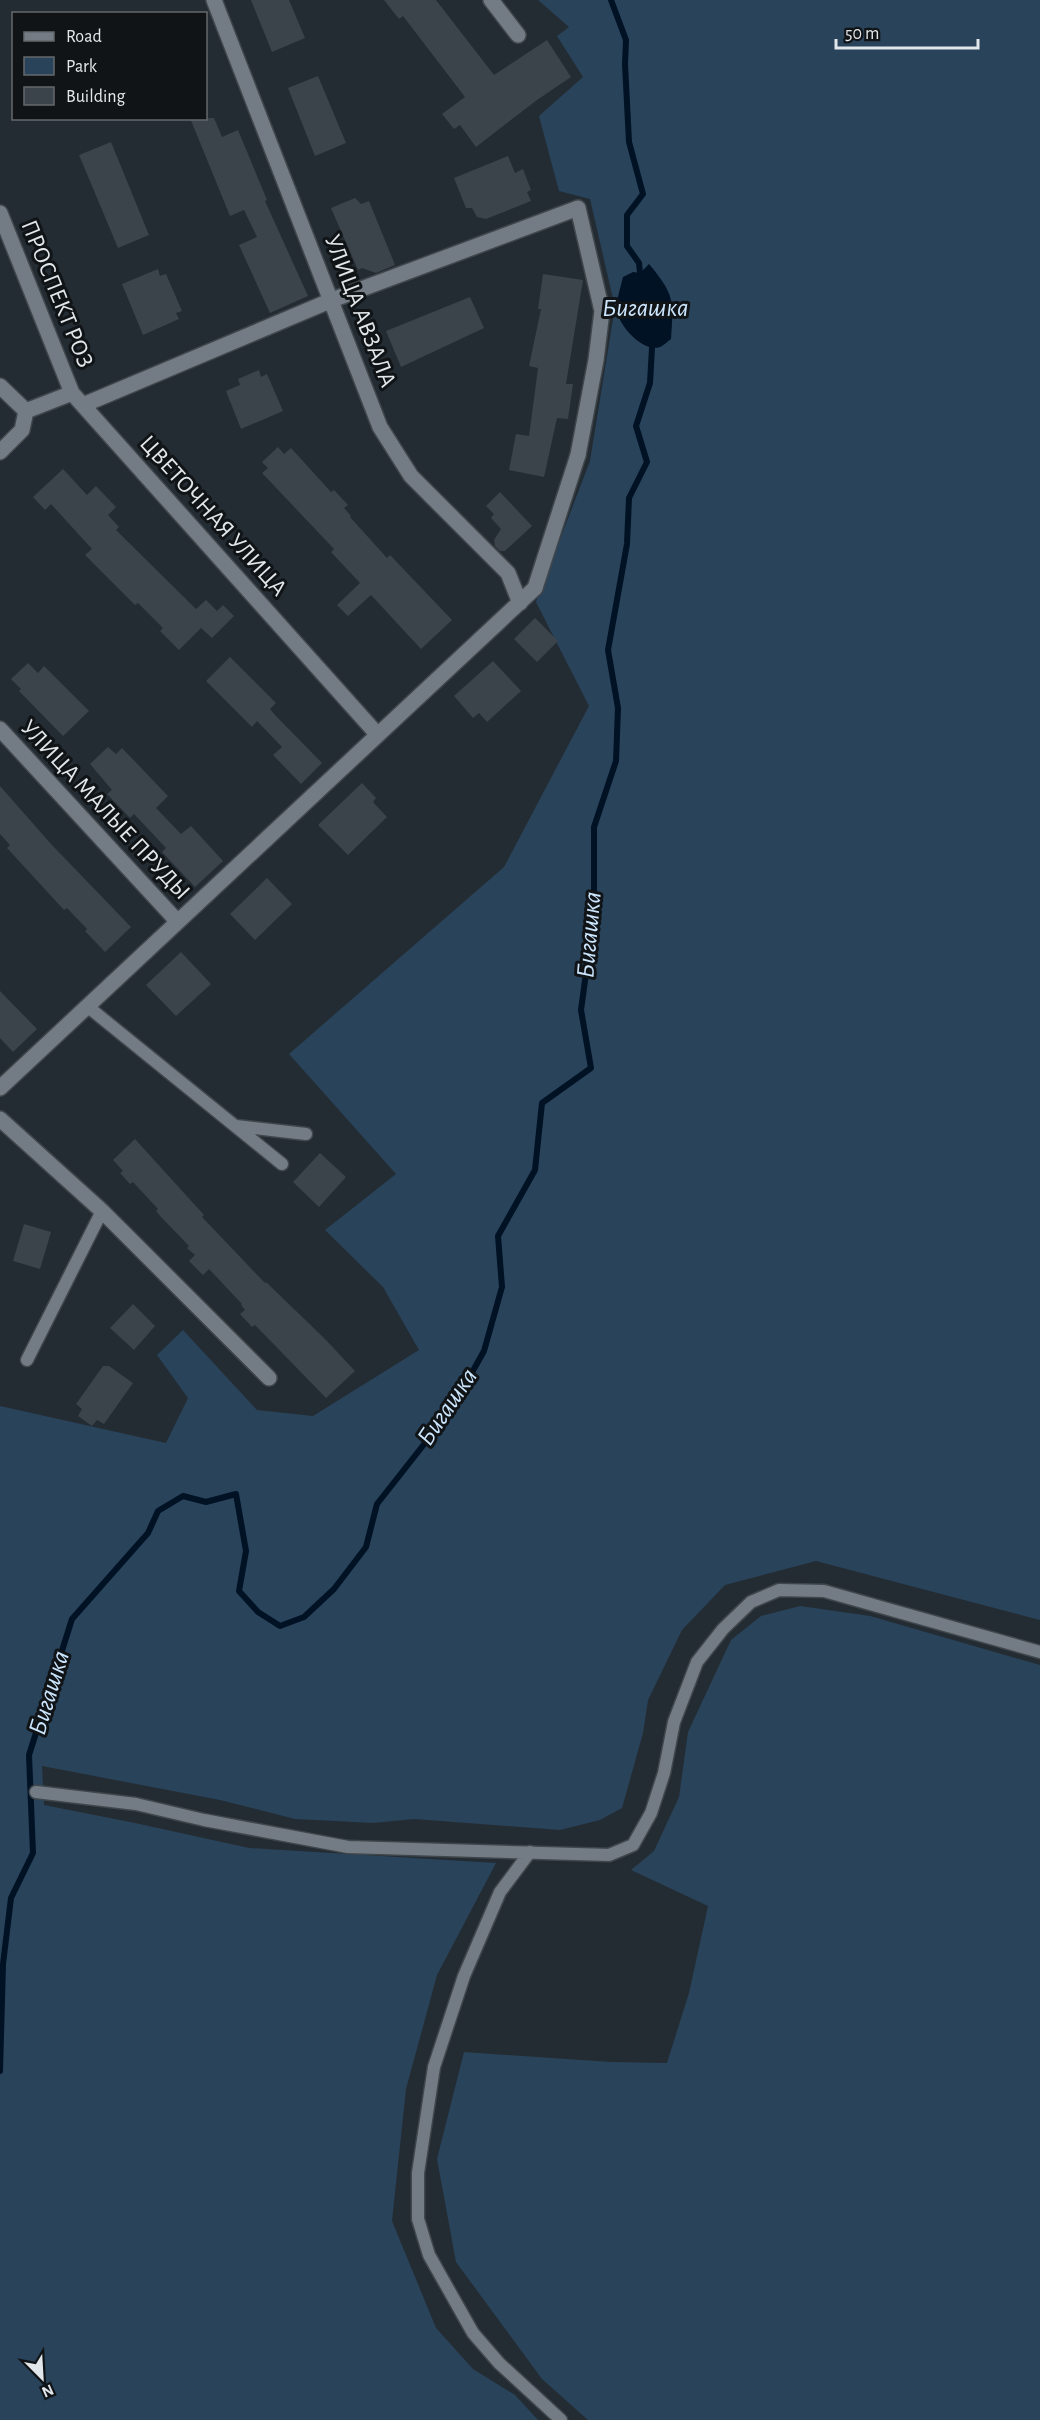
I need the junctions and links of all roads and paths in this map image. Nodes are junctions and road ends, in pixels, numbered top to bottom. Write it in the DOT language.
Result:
graph roads {
  1 [pos="214,0"];
  2 [pos="491,0"];
  3 [pos="518,35"];
  4 [pos="0,213"];
  5 [pos="332,300"];
  6 [pos="0,386"];
  7 [pos="72,393"];
  8 [pos="83,405"];
  9 [pos="26,411"];
  10 [pos="0,452"];
  11 [pos="520,603"];
  12 [pos="0,729"];
  13 [pos="377,734"];
  14 [pos="177,921"];
  15 [pos="87,1006"];
  16 [pos="0,1088"];
  17 [pos="0,1119"];
  18 [pos="236,1126"];
  19 [pos="306,1134"];
  20 [pos="282,1164"];
  21 [pos="102,1211"];
  22 [pos="27,1360"];
  23 [pos="269,1378"];
  24 [pos="1040,1652"];
  25 [pos="36,1792"];
  26 [pos="530,1852"];
  27 [pos="561,2420"];
  1 -- 5 [label="street, УЛИЦА АВЗАЛА"];
  2 -- 3 [label="street"];
  4 -- 7 [label="street, ПРОСПЕКТ РОЗ"];
  5 -- 8 [label="street"];
  5 -- 11 [label="street, УЛИЦА АВЗАЛА"];
  5 -- 11 [label="street"];
  6 -- 9 [label="street"];
  7 -- 8 [label="street, ЦВЕТОЧНАЯ УЛИЦА"];
  7 -- 9 [label="street"];
  8 -- 13 [label="street, ЦВЕТОЧНАЯ УЛИЦА"];
  9 -- 10 [label="street"];
  11 -- 13 [label="street"];
  12 -- 14 [label="street, УЛИЦА МАЛЫЕ ПРУДЫ"];
  13 -- 14 [label="street"];
  14 -- 15 [label="street"];
  15 -- 16 [label="street"];
  15 -- 18 [label="lane"];
  17 -- 21 [label="street"];
  18 -- 19 [label="lane"];
  18 -- 20 [label="lane"];
  21 -- 22 [label="lane"];
  21 -- 23 [label="street"];
  24 -- 26 [label="lane"];
  25 -- 26 [label="lane"];
  26 -- 27 [label="lane"];
}
